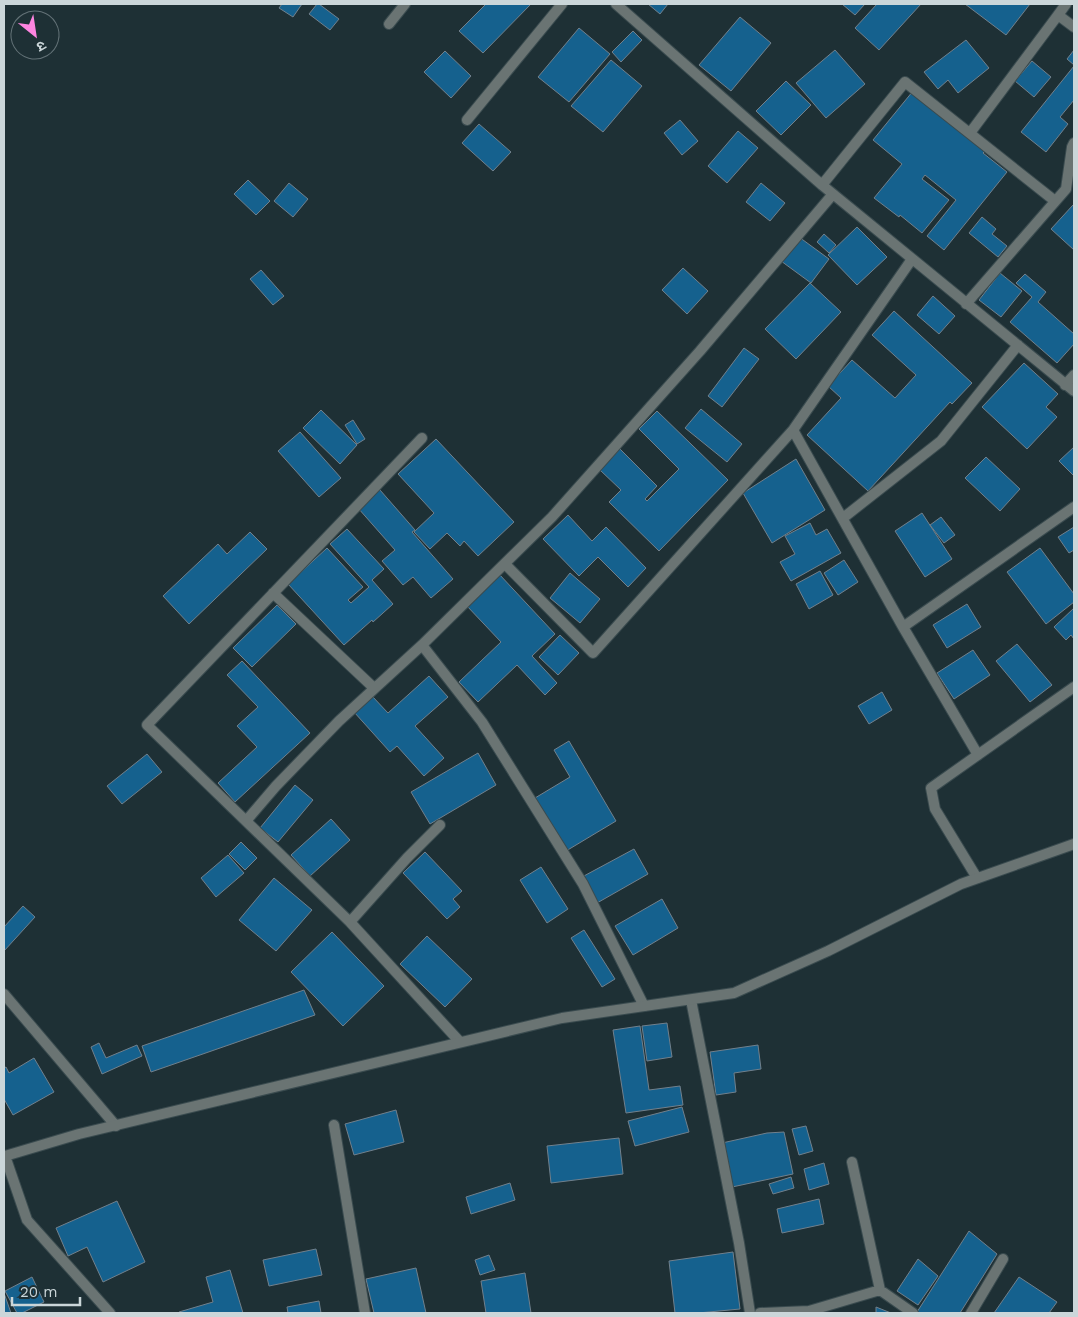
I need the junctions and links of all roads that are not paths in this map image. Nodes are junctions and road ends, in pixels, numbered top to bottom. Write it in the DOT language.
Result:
graph roads {
  1 [pos="405,4"];
  2 [pos="562,4"];
  3 [pos="616,4"];
  4 [pos="1066,4"];
  5 [pos="1058,15"];
  6 [pos="390,24"];
  7 [pos="1074,27"];
  8 [pos="466,120"];
  9 [pos="970,133"];
  10 [pos="1074,143"];
  11 [pos="822,185"];
  12 [pos="1070,190"];
  13 [pos="833,194"];
  14 [pos="1055,202"];
  15 [pos="912,259"];
  16 [pos="966,304"];
  17 [pos="1018,345"];
  18 [pos="1074,375"];
  19 [pos="1065,385"];
  20 [pos="1074,391"];
  21 [pos="793,430"];
  22 [pos="422,438"];
  23 [pos="1074,507"];
  24 [pos="843,518"];
  25 [pos="505,564"];
  26 [pos="273,593"];
  27 [pos="903,627"];
  28 [pos="422,645"];
  29 [pos="1074,687"];
  30 [pos="374,688"];
  31 [pos="978,755"];
  32 [pos="246,821"];
  33 [pos="440,825"];
  34 [pos="1074,844"];
  35 [pos="977,878"];
  36 [pos="350,922"];
  37 [pos="4,994"];
  38 [pos="691,1000"];
  39 [pos="644,1006"];
  40 [pos="460,1042"];
  41 [pos="334,1125"];
  42 [pos="116,1126"];
  43 [pos="4,1156"];
  44 [pos="852,1162"];
  45 [pos="1003,1259"];
  46 [pos="880,1290"];
  47 [pos="810,1312"];
  48 [pos="110,1313"];
  49 [pos="365,1313"];
  50 [pos="750,1313"];
  51 [pos="760,1313"];
  52 [pos="913,1313"];
  53 [pos="971,1313"];
  1 -- 6 [label="street"];
  2 -- 8 [label="street"];
  3 -- 11 [label="street"];
  4 -- 5 [label="street"];
  5 -- 7 [label="street"];
  5 -- 9 [label="street"];
  9 -- 11 [label="street"];
  9 -- 14 [label="street"];
  10 -- 12 [label="street"];
  11 -- 13 [label="street"];
  12 -- 14 [label="street"];
  13 -- 15 [label="street"];
  13 -- 25 [label="street"];
  14 -- 16 [label="street"];
  15 -- 16 [label="street"];
  15 -- 21 [label="street"];
  16 -- 17 [label="street"];
  17 -- 19 [label="street"];
  17 -- 24 [label="street"];
  18 -- 19 [label="street"];
  19 -- 20 [label="street"];
  21 -- 24 [label="street"];
  21 -- 25 [label="street"];
  22 -- 26 [label="street"];
  23 -- 27 [label="street"];
  24 -- 27 [label="street"];
  25 -- 28 [label="street"];
  26 -- 30 [label="street"];
  26 -- 32 [label="street"];
  27 -- 31 [label="street"];
  28 -- 30 [label="street"];
  28 -- 39 [label="street"];
  29 -- 31 [label="street"];
  30 -- 32 [label="street"];
  31 -- 35 [label="street"];
  32 -- 36 [label="street"];
  33 -- 36 [label="street"];
  34 -- 35 [label="street"];
  35 -- 38 [label="street"];
  36 -- 40 [label="street"];
  37 -- 42 [label="street"];
  38 -- 39 [label="street"];
  38 -- 50 [label="street"];
  39 -- 40 [label="street"];
  40 -- 42 [label="street"];
  41 -- 49 [label="street"];
  42 -- 43 [label="street"];
  43 -- 48 [label="street"];
  44 -- 46 [label="street"];
  45 -- 53 [label="street"];
  46 -- 47 [label="street"];
  46 -- 52 [label="street"];
  47 -- 51 [label="street"];
}
